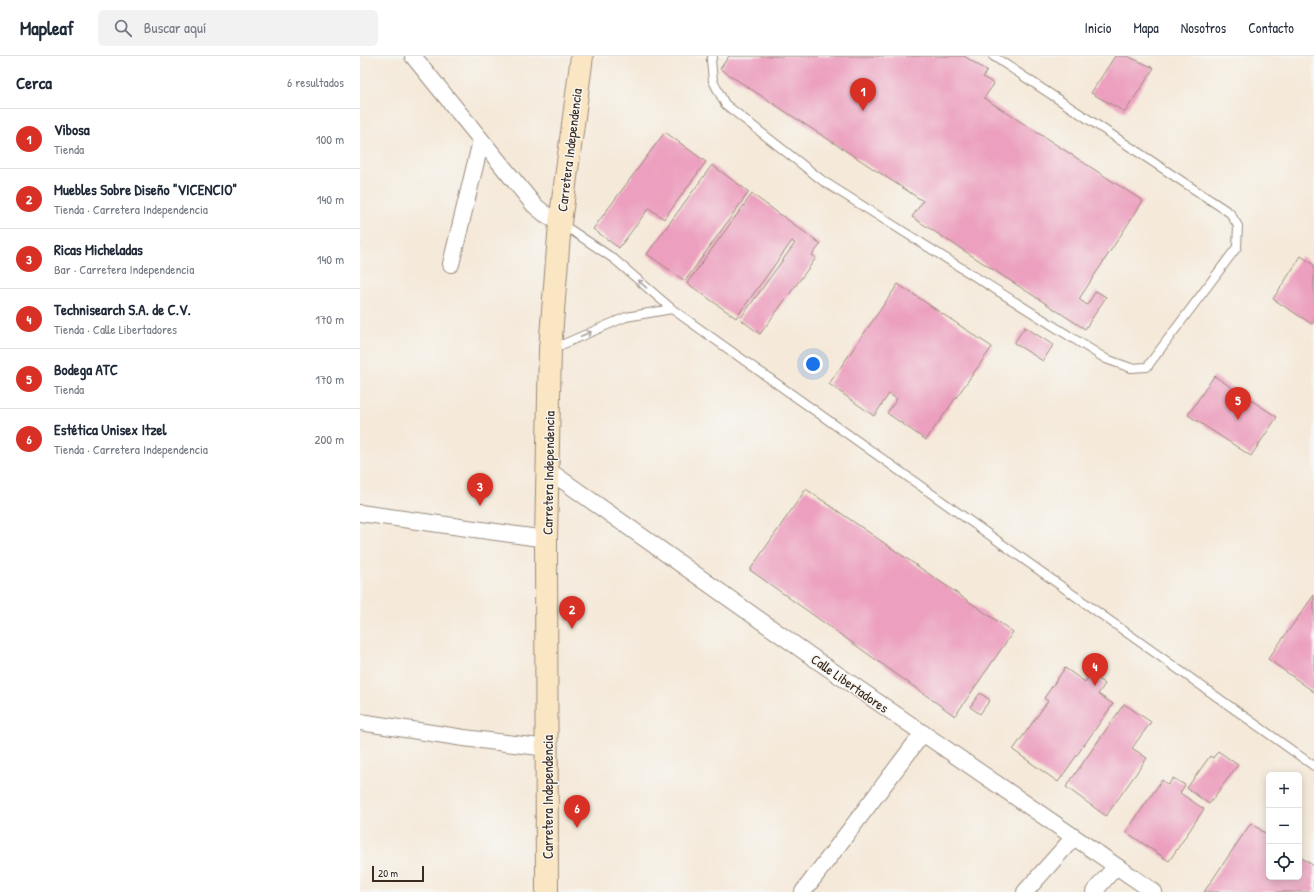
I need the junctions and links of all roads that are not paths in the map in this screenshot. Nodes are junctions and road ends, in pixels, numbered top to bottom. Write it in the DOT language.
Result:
graph roads {
  1 [pos="413,56"];
  2 [pos="582,56"];
  3 [pos="713,56"];
  4 [pos="993,56"];
  5 [pos="481,142"];
  6 [pos="560,223"];
  7 [pos="451,264"];
  8 [pos="672,309"];
  9 [pos="550,350"];
  10 [pos="548,470"];
  11 [pos="360,513"];
  12 [pos="546,539"];
  13 [pos="360,722"];
  14 [pos="923,733"];
  15 [pos="548,748"];
  16 [pos="1314,766"];
  17 [pos="1074,837"];
  18 [pos="1116,866"];
  19 [pos="547,892"];
  20 [pos="803,892"];
  21 [pos="1025,892"];
  22 [pos="1094,892"];
  23 [pos="1154,892"];
  1 -- 5 [label="street"];
  2 -- 6 [label="main road, Carretera Independencia"];
  3 -- 4 [label="lane"];
  5 -- 6 [label="street"];
  5 -- 7 [label="street"];
  8 -- 6 [label="lane, one-way"];
  6 -- 9 [label="main road, Carretera Independencia"];
  9 -- 8 [label="lane, one-way"];
  8 -- 16 [label="lane"];
  9 -- 10 [label="main road, Carretera Independencia"];
  10 -- 12 [label="main road, Carretera Independencia"];
  10 -- 14 [label="street, Calle Libertadores"];
  11 -- 12 [label="street"];
  12 -- 15 [label="main road, Carretera Independencia"];
  13 -- 15 [label="street"];
  14 -- 17 [label="street, Calle Libertadores"];
  14 -- 20 [label="street"];
  15 -- 19 [label="main road, Carretera Independencia"];
  17 -- 18 [label="street, Calle Libertadores"];
  17 -- 21 [label="street"];
  18 -- 22 [label="street"];
  18 -- 23 [label="street, Calle Libertadores"];
}
